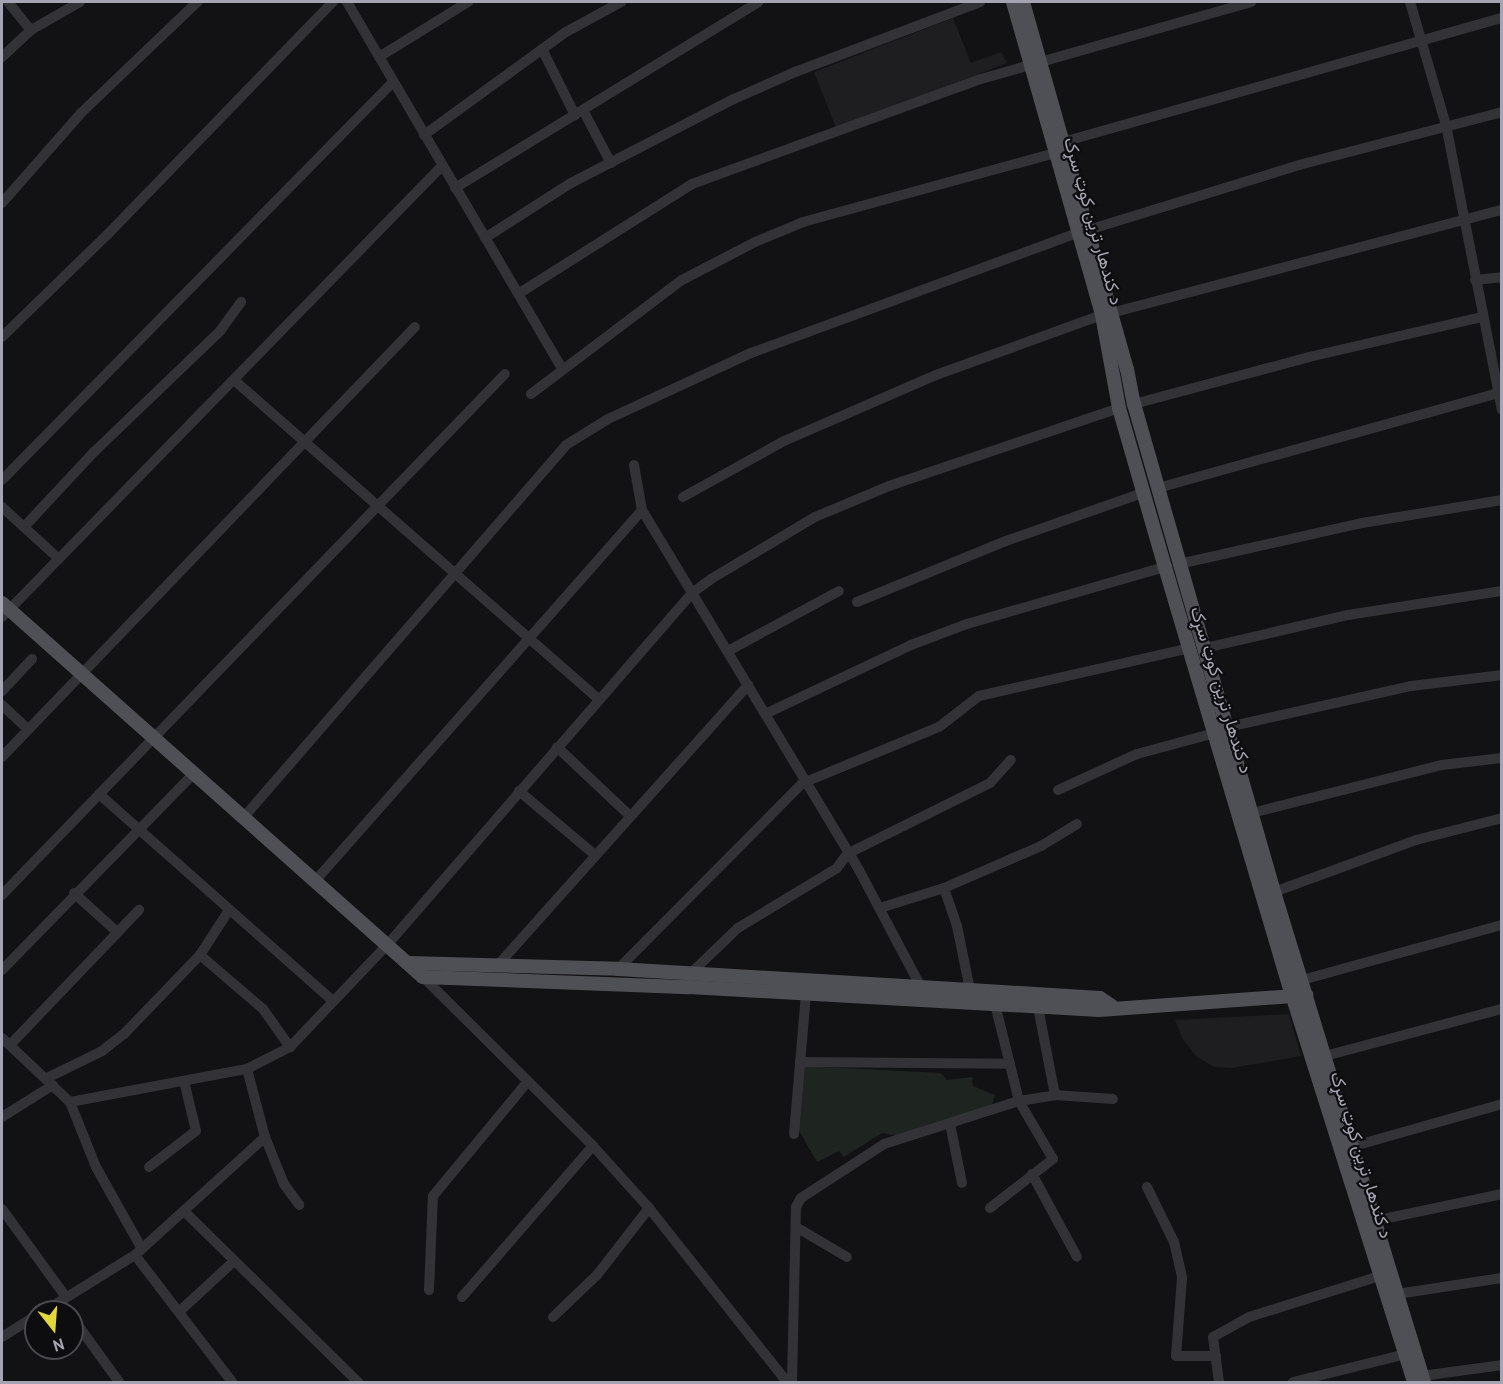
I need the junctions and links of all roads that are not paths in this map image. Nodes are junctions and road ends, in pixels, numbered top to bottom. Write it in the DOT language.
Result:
graph roads {
  1 [pos="8,2"];
  2 [pos="80,2"];
  3 [pos="197,2"];
  4 [pos="333,2"];
  5 [pos="347,2"];
  6 [pos="468,2"];
  7 [pos="621,2"];
  8 [pos="759,2"];
  9 [pos="980,2"];
  10 [pos="1013,2"];
  11 [pos="1023,2"];
  12 [pos="1251,2"];
  13 [pos="1410,2"];
  14 [pos="1502,18"];
  15 [pos="31,30"];
  16 [pos="1420,42"];
  17 [pos="542,49"];
  18 [pos="2,57"];
  19 [pos="379,57"];
  20 [pos="1035,62"];
  21 [pos="393,82"];
  22 [pos="579,112"];
  23 [pos="1502,112"];
  24 [pos="1446,124"];
  25 [pos="424,135"];
  26 [pos="1059,147"];
  27 [pos="611,163"];
  28 [pos="442,166"];
  29 [pos="455,188"];
  30 [pos="2,202"];
  31 [pos="1502,210"];
  32 [pos="1466,217"];
  33 [pos="1083,232"];
  34 [pos="485,238"];
  35 [pos="1502,277"];
  36 [pos="1475,280"];
  37 [pos="518,294"];
  38 [pos="241,302"];
  39 [pos="1106,314"];
  40 [pos="1482,316"];
  41 [pos="415,327"];
  42 [pos="2,337"];
  43 [pos="1502,350"];
  44 [pos="1489,352"];
  45 [pos="561,368"];
  46 [pos="505,374"];
  47 [pos="234,380"];
  48 [pos="531,393"];
  49 [pos="1498,393"];
  50 [pos="1134,404"];
  51 [pos="1119,408"];
  52 [pos="1502,410"];
  53 [pos="306,442"];
  54 [pos="634,465"];
  55 [pos="2,480"];
  56 [pos="1151,490"];
  57 [pos="683,497"];
  58 [pos="1502,500"];
  59 [pos="377,503"];
  60 [pos="2,507"];
  61 [pos="642,510"];
  62 [pos="24,527"];
  63 [pos="59,558"];
  64 [pos="1179,564"];
  65 [pos="1165,567"];
  66 [pos="458,572"];
  67 [pos="839,591"];
  68 [pos="1502,591"];
  69 [pos="692,593"];
  70 [pos="857,602"];
  71 [pos="4,610"];
  72 [pos="529,638"];
  73 [pos="1190,648"];
  74 [pos="1204,648"];
  75 [pos="728,651"];
  76 [pos="32,659"];
  77 [pos="82,674"];
  78 [pos="1502,675"];
  79 [pos="748,685"];
  80 [pos="2,691"];
  81 [pos="598,699"];
  82 [pos="2,705"];
  83 [pos="765,714"];
  84 [pos="28,729"];
  85 [pos="1221,730"];
  86 [pos="153,737"];
  87 [pos="557,747"];
  88 [pos="2,757"];
  89 [pos="1502,758"];
  90 [pos="1011,760"];
  91 [pos="194,773"];
  92 [pos="803,783"];
  93 [pos="1058,790"];
  94 [pos="519,791"];
  95 [pos="99,794"];
  96 [pos="1252,813"];
  97 [pos="630,816"];
  98 [pos="244,817"];
  99 [pos="1502,818"];
  100 [pos="1077,824"];
  101 [pos="138,829"];
  102 [pos="1251,832"];
  103 [pos="847,854"];
  104 [pos="595,855"];
  105 [pos="316,880"];
  106 [pos="944,888"];
  107 [pos="1274,892"];
  108 [pos="74,893"];
  109 [pos="2,895"];
  110 [pos="880,908"];
  111 [pos="140,910"];
  112 [pos="229,910"];
  113 [pos="1502,925"];
  114 [pos="116,931"];
  115 [pos="388,944"];
  116 [pos="200,955"];
  117 [pos="408,963"];
  118 [pos="497,966"];
  119 [pos="618,969"];
  120 [pos="2,970"];
  121 [pos="691,973"];
  122 [pos="423,977"];
  123 [pos="1302,980"];
  124 [pos="921,987"];
  125 [pos="970,990"];
  126 [pos="806,993"];
  127 [pos="1300,997"];
  128 [pos="333,1001"];
  129 [pos="995,1004"];
  130 [pos="1112,1006"];
  131 [pos="1038,1007"];
  132 [pos="1502,1009"];
  133 [pos="6,1042"];
  134 [pos="290,1047"];
  135 [pos="1325,1056"];
  136 [pos="800,1062"];
  137 [pos="1010,1064"];
  138 [pos="247,1069"];
  139 [pos="184,1081"];
  140 [pos="528,1081"];
  141 [pos="50,1082"];
  142 [pos="1055,1095"];
  143 [pos="1113,1099"];
  144 [pos="1019,1101"];
  145 [pos="70,1102"];
  146 [pos="1502,1104"];
  147 [pos="2,1117"];
  148 [pos="950,1124"];
  149 [pos="794,1134"];
  150 [pos="265,1137"];
  151 [pos="593,1146"];
  152 [pos="1353,1146"];
  153 [pos="149,1167"];
  154 [pos="1032,1174"];
  155 [pos="962,1183"];
  156 [pos="1147,1187"];
  157 [pos="1502,1194"];
  158 [pos="299,1205"];
  159 [pos="649,1208"];
  160 [pos="990,1208"];
  161 [pos="2,1209"];
  162 [pos="185,1212"];
  163 [pos="1374,1221"];
  164 [pos="796,1227"];
  165 [pos="139,1252"];
  166 [pos="847,1257"];
  167 [pos="1077,1257"];
  168 [pos="233,1262"];
  169 [pos="1380,1276"];
  170 [pos="1502,1278"];
  171 [pos="429,1290"];
  172 [pos="1397,1294"];
  173 [pos="462,1297"];
  174 [pos="63,1299"];
  175 [pos="181,1310"];
  176 [pos="553,1317"];
  177 [pos="24,1323"];
  178 [pos="84,1334"];
  179 [pos="2,1337"];
  180 [pos="1406,1354"];
  181 [pos="1216,1356"];
  182 [pos="1502,1365"];
  183 [pos="1420,1380"];
  184 [pos="119,1383"];
  185 [pos="232,1383"];
  186 [pos="358,1383"];
  187 [pos="789,1383"];
  188 [pos="1219,1383"];
  189 [pos="1293,1383"];
  1 -- 15 [label="street"];
  2 -- 15 [label="street"];
  3 -- 30 [label="street"];
  4 -- 42 [label="street"];
  5 -- 19 [label="street"];
  6 -- 19 [label="street"];
  7 -- 17 [label="street"];
  8 -- 22 [label="street"];
  9 -- 27 [label="street"];
  10 -- 20 [label="main road, د کندهار ترين کوټ سړک"];
  11 -- 20 [label="main road, د کندهار ترين کوټ سړک"];
  12 -- 20 [label="street"];
  13 -- 16 [label="street"];
  14 -- 16 [label="street"];
  15 -- 18 [label="street"];
  16 -- 24 [label="street"];
  16 -- 26 [label="street"];
  17 -- 22 [label="street"];
  17 -- 25 [label="street"];
  19 -- 21 [label="street"];
  20 -- 26 [label="main road, د کندهار ترين کوټ سړک"];
  20 -- 37 [label="street"];
  21 -- 25 [label="street"];
  21 -- 55 [label="street"];
  22 -- 27 [label="street"];
  22 -- 29 [label="street"];
  23 -- 24 [label="street"];
  24 -- 32 [label="street"];
  24 -- 33 [label="street"];
  25 -- 28 [label="street"];
  26 -- 33 [label="main road, د کندهار ترين کوټ سړک"];
  26 -- 45 [label="street"];
  27 -- 34 [label="street"];
  28 -- 29 [label="street"];
  28 -- 47 [label="street"];
  29 -- 34 [label="street"];
  31 -- 32 [label="street"];
  32 -- 36 [label="street"];
  32 -- 39 [label="street"];
  33 -- 39 [label="main road, د کندهار ترين کوټ سړک"];
  33 -- 66 [label="street"];
  34 -- 37 [label="street"];
  35 -- 36 [label="street"];
  36 -- 40 [label="street"];
  37 -- 45 [label="street"];
  38 -- 62 [label="street"];
  39 -- 50 [label="main road, د کندهار ترين کوټ سړک"];
  39 -- 51 [label="main road, د کندهار ترين کوټ سړک"];
  39 -- 57 [label="street"];
  40 -- 44 [label="street"];
  40 -- 50 [label="street"];
  41 -- 53 [label="street"];
  43 -- 44 [label="street"];
  44 -- 49 [label="street"];
  45 -- 48 [label="street"];
  46 -- 59 [label="street"];
  47 -- 53 [label="street"];
  47 -- 63 [label="street"];
  49 -- 52 [label="street"];
  49 -- 56 [label="street"];
  50 -- 51 [label="main road"];
  50 -- 56 [label="main road, د کندهار ترين کوټ سړک"];
  51 -- 56 [label="main road, د کندهار ترين کوټ سړک"];
  51 -- 69 [label="street"];
  53 -- 59 [label="street"];
  53 -- 77 [label="street"];
  54 -- 61 [label="street"];
  56 -- 64 [label="main road, د کندهار ترين کوټ سړک"];
  56 -- 65 [label="main road, د کندهار ترين کوټ سړک"];
  56 -- 70 [label="street"];
  58 -- 64 [label="street"];
  59 -- 66 [label="street"];
  59 -- 86 [label="street"];
  60 -- 62 [label="street"];
  61 -- 69 [label="street"];
  61 -- 72 [label="street"];
  62 -- 63 [label="street"];
  63 -- 71 [label="street"];
  64 -- 74 [label="main road, د کندهار ترين کوټ سړک"];
  65 -- 73 [label="main road, د کندهار ترين کوټ سړک"];
  65 -- 83 [label="street"];
  66 -- 72 [label="street"];
  66 -- 98 [label="street"];
  67 -- 75 [label="street"];
  68 -- 74 [label="street"];
  69 -- 75 [label="street"];
  69 -- 81 [label="street"];
  71 -- 77 [label="main road"];
  72 -- 81 [label="street"];
  72 -- 105 [label="street"];
  73 -- 85 [label="main road, د کندهار ترين کوټ سړک"];
  73 -- 92 [label="street"];
  74 -- 85 [label="main road, د کندهار ترين کوټ سړک"];
  75 -- 79 [label="street"];
  76 -- 80 [label="street"];
  77 -- 84 [label="street"];
  77 -- 86 [label="main road"];
  78 -- 85 [label="street"];
  79 -- 83 [label="street"];
  79 -- 97 [label="street"];
  81 -- 87 [label="street"];
  82 -- 84 [label="street"];
  83 -- 92 [label="street"];
  84 -- 88 [label="street"];
  85 -- 93 [label="street"];
  85 -- 96 [label="main road, د کندهار ترين کوټ سړک"];
  85 -- 102 [label="main road, د کندهار ترين کوټ سړک"];
  86 -- 91 [label="main road"];
  86 -- 95 [label="street"];
  87 -- 94 [label="street"];
  87 -- 97 [label="street"];
  89 -- 96 [label="street"];
  90 -- 103 [label="street"];
  91 -- 98 [label="main road"];
  91 -- 101 [label="street"];
  92 -- 103 [label="street"];
  92 -- 119 [label="street"];
  94 -- 104 [label="street"];
  94 -- 115 [label="street"];
  95 -- 101 [label="street"];
  95 -- 109 [label="street"];
  96 -- 102 [label="main road, د کندهار ترين کوټ سړک"];
  97 -- 104 [label="street"];
  98 -- 105 [label="main road"];
  99 -- 107 [label="street"];
  100 -- 106 [label="street"];
  101 -- 108 [label="street"];
  101 -- 112 [label="street"];
  102 -- 107 [label="main road, د کندهار ترين کوټ سړک"];
  102 -- 127 [label="main road, د کندهار ترين کوټ سړک"];
  103 -- 110 [label="street"];
  103 -- 121 [label="street"];
  104 -- 118 [label="street"];
  105 -- 115 [label="main road"];
  106 -- 110 [label="street"];
  106 -- 125 [label="street"];
  107 -- 123 [label="main road, د کندهار ترين کوټ سړک"];
  108 -- 114 [label="street"];
  108 -- 120 [label="street"];
  110 -- 124 [label="street"];
  111 -- 114 [label="street"];
  112 -- 116 [label="street"];
  112 -- 128 [label="street"];
  113 -- 123 [label="street"];
  114 -- 133 [label="street"];
  115 -- 117 [label="main road"];
  115 -- 128 [label="street"];
  116 -- 134 [label="street"];
  116 -- 141 [label="street"];
  117 -- 118 [label="main road"];
  117 -- 122 [label="main road"];
  118 -- 119 [label="main road"];
  119 -- 121 [label="main road"];
  121 -- 124 [label="main road"];
  122 -- 126 [label="main road"];
  122 -- 140 [label="street"];
  123 -- 127 [label="main road, د کندهار ترين کوټ سړک"];
  124 -- 125 [label="main road"];
  125 -- 130 [label="main road"];
  126 -- 129 [label="main road"];
  126 -- 136 [label="street"];
  127 -- 130 [label="main road"];
  127 -- 135 [label="main road, د کندهار ترين کوټ سړک"];
  127 -- 169 [label="main road, د کندهار ترين کوټ سړک"];
  128 -- 134 [label="street"];
  129 -- 131 [label="main road"];
  129 -- 137 [label="street"];
  130 -- 131 [label="main road"];
  131 -- 142 [label="street"];
  132 -- 135 [label="street"];
  133 -- 141 [label="street"];
  134 -- 138 [label="street"];
  135 -- 152 [label="main road, د کندهار ترين کوټ سړک"];
  136 -- 137 [label="street"];
  136 -- 149 [label="street"];
  137 -- 144 [label="street"];
  138 -- 139 [label="street"];
  138 -- 150 [label="street"];
  139 -- 145 [label="street"];
  139 -- 153 [label="street"];
  140 -- 151 [label="street"];
  140 -- 171 [label="street"];
  141 -- 145 [label="street"];
  141 -- 147 [label="street"];
  142 -- 143 [label="street"];
  142 -- 144 [label="street"];
  144 -- 148 [label="street"];
  144 -- 154 [label="street"];
  145 -- 165 [label="street"];
  146 -- 152 [label="street"];
  148 -- 155 [label="street"];
  148 -- 164 [label="street"];
  150 -- 158 [label="street"];
  150 -- 162 [label="street"];
  151 -- 159 [label="street"];
  151 -- 173 [label="street"];
  152 -- 163 [label="main road, د کندهار ترين کوټ سړک"];
  154 -- 160 [label="street"];
  154 -- 167 [label="street"];
  156 -- 181 [label="street"];
  157 -- 163 [label="street"];
  159 -- 176 [label="street"];
  159 -- 187 [label="street"];
  161 -- 174 [label="street"];
  162 -- 165 [label="street"];
  162 -- 168 [label="street"];
  163 -- 172 [label="main road, د کندهار ترين کوټ سړک"];
  164 -- 166 [label="street"];
  164 -- 187 [label="street"];
  165 -- 174 [label="street"];
  165 -- 175 [label="street"];
  168 -- 175 [label="street"];
  168 -- 186 [label="street"];
  169 -- 180 [label="main road, د کندهار ترين کوټ سړک"];
  169 -- 181 [label="street"];
  170 -- 172 [label="street"];
  172 -- 183 [label="main road, د کندهار ترين کوټ سړک"];
  175 -- 185 [label="street"];
  177 -- 179 [label="street"];
  178 -- 184 [label="street"];
  180 -- 183 [label="main road, د کندهار ترين کوټ سړک"];
  180 -- 189 [label="street"];
  181 -- 188 [label="street"];
  182 -- 183 [label="street"];
}
